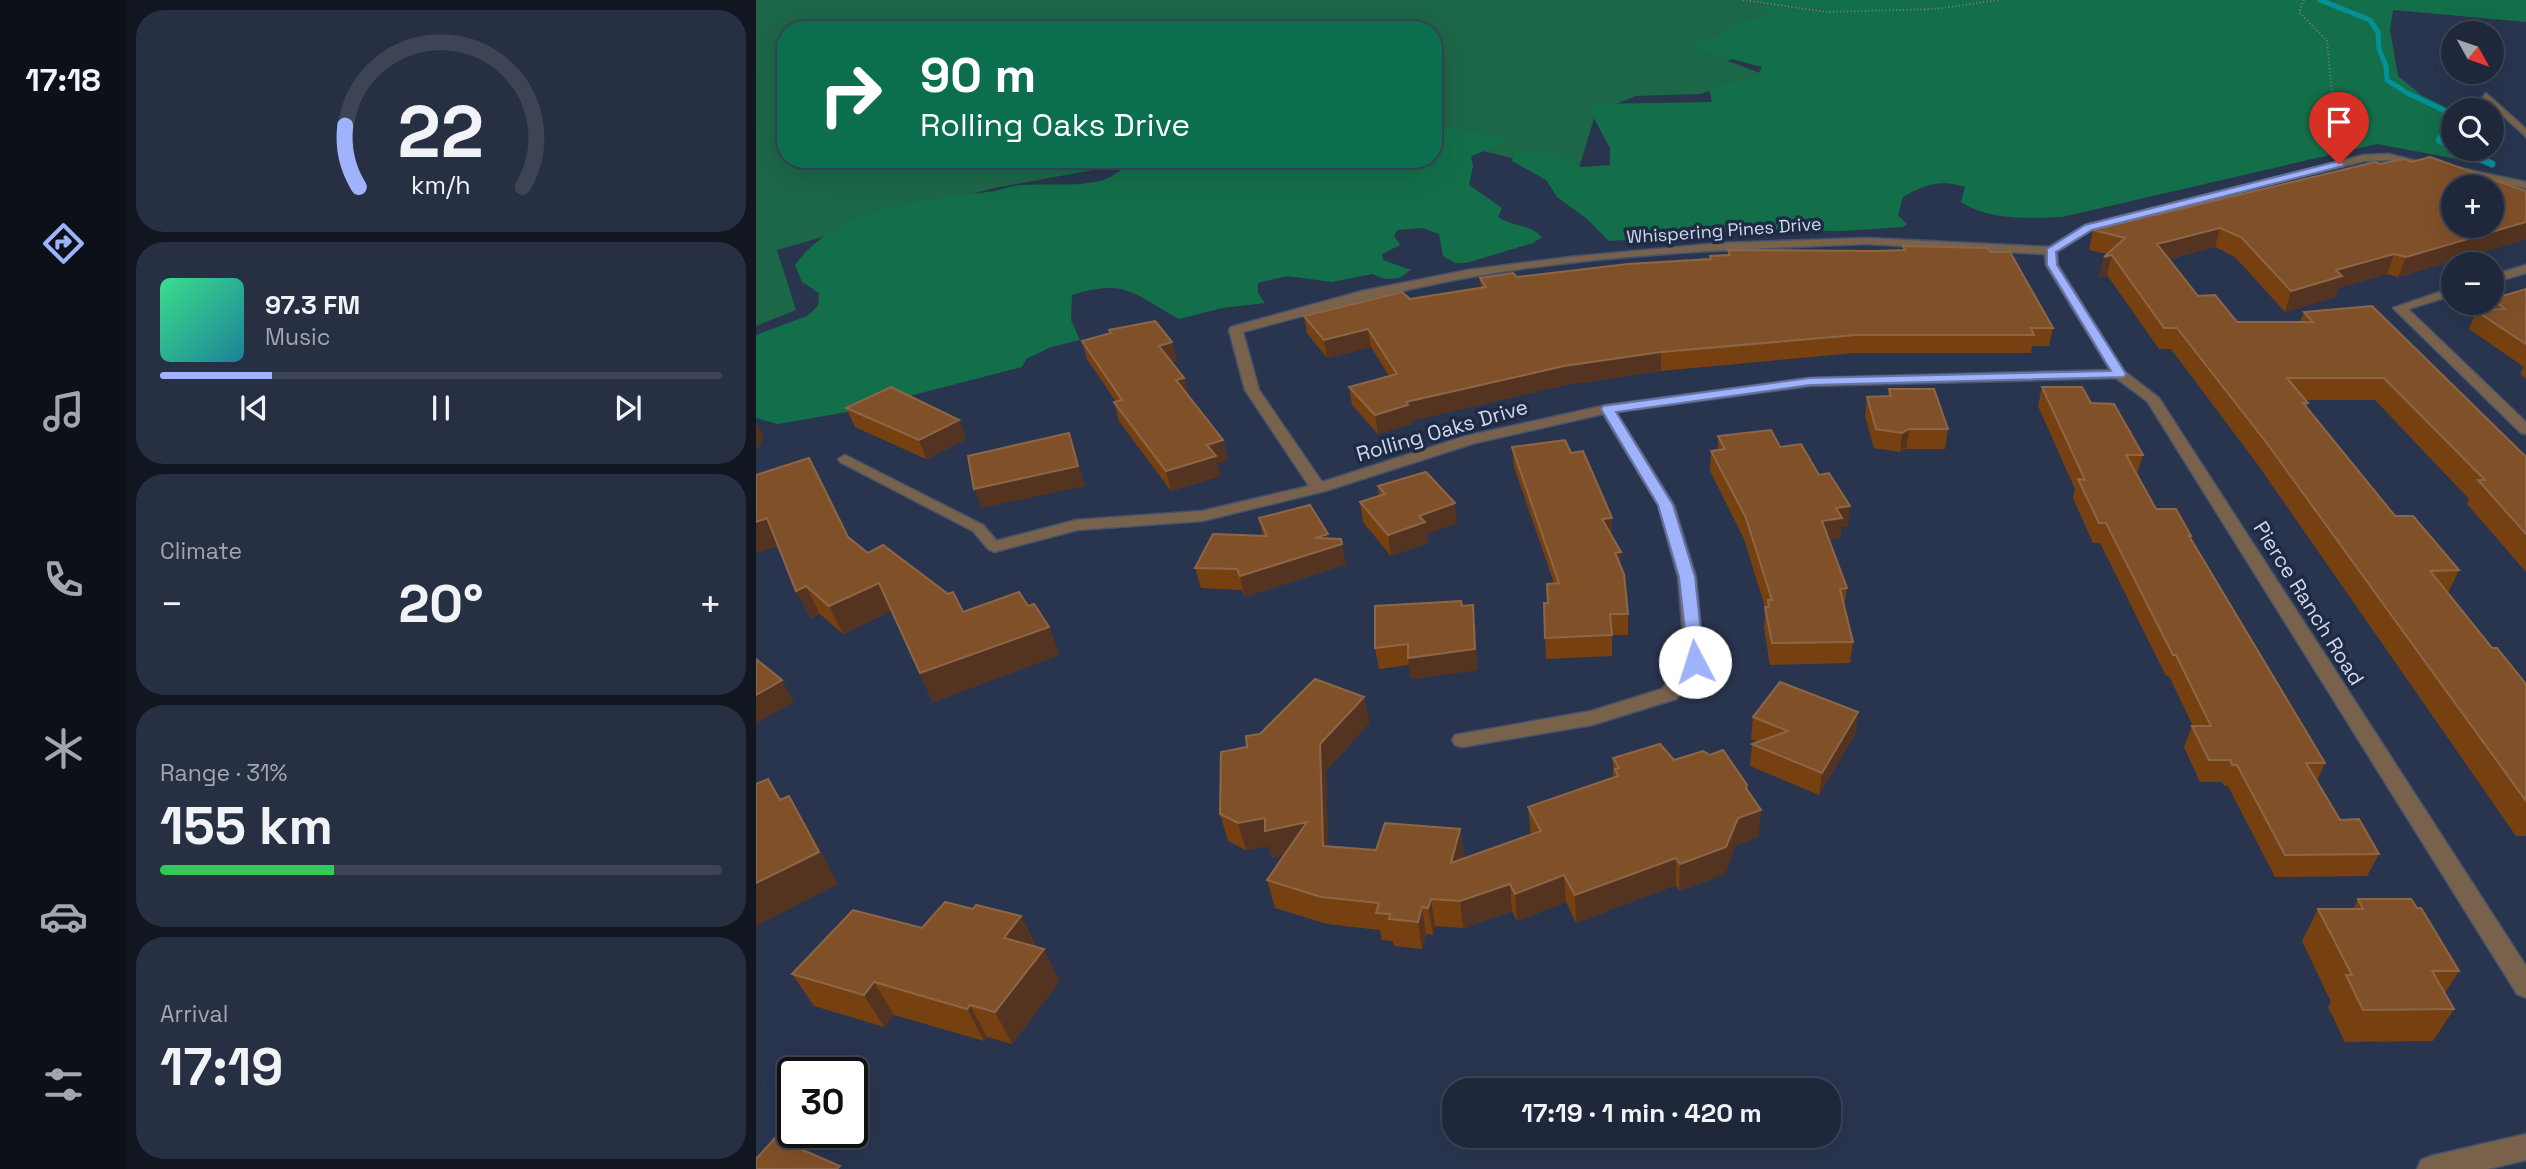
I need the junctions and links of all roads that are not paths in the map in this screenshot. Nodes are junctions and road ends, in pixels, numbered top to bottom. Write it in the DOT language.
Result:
graph roads {
  1 [pos="2486,95"];
  2 [pos="2526,134"];
  3 [pos="2428,165"];
  4 [pos="2454,170"];
  5 [pos="2526,185"];
  6 [pos="2051,251"];
  7 [pos="2526,269"];
  8 [pos="2504,275"];
  9 [pos="2441,295"];
  10 [pos="2119,374"];
  11 [pos="1607,409"];
  12 [pos="2526,430"];
  13 [pos="845,459"];
  14 [pos="1320,488"];
  15 [pos="994,547"];
  16 [pos="1462,740"];
  17 [pos="2526,987"];
  18 [pos="2526,1147"];
  19 [pos="2431,1169"];
  1 -- 2 [label="lane"];
  3 -- 6 [label="street"];
  4 -- 5 [label="street"];
  6 -- 10 [label="street, Pierce Ranch Road"];
  6 -- 14 [label="street, Whispering Pines Drive"];
  7 -- 8 [label="street"];
  9 -- 12 [label="street"];
  10 -- 11 [label="street, Rolling Oaks Drive"];
  10 -- 17 [label="street, Pierce Ranch Road"];
  11 -- 14 [label="street, Rolling Oaks Drive"];
  11 -- 16 [label="street"];
  13 -- 15 [label="lane"];
  14 -- 15 [label="street, Rolling Oaks Drive"];
  18 -- 19 [label="street"];
}
